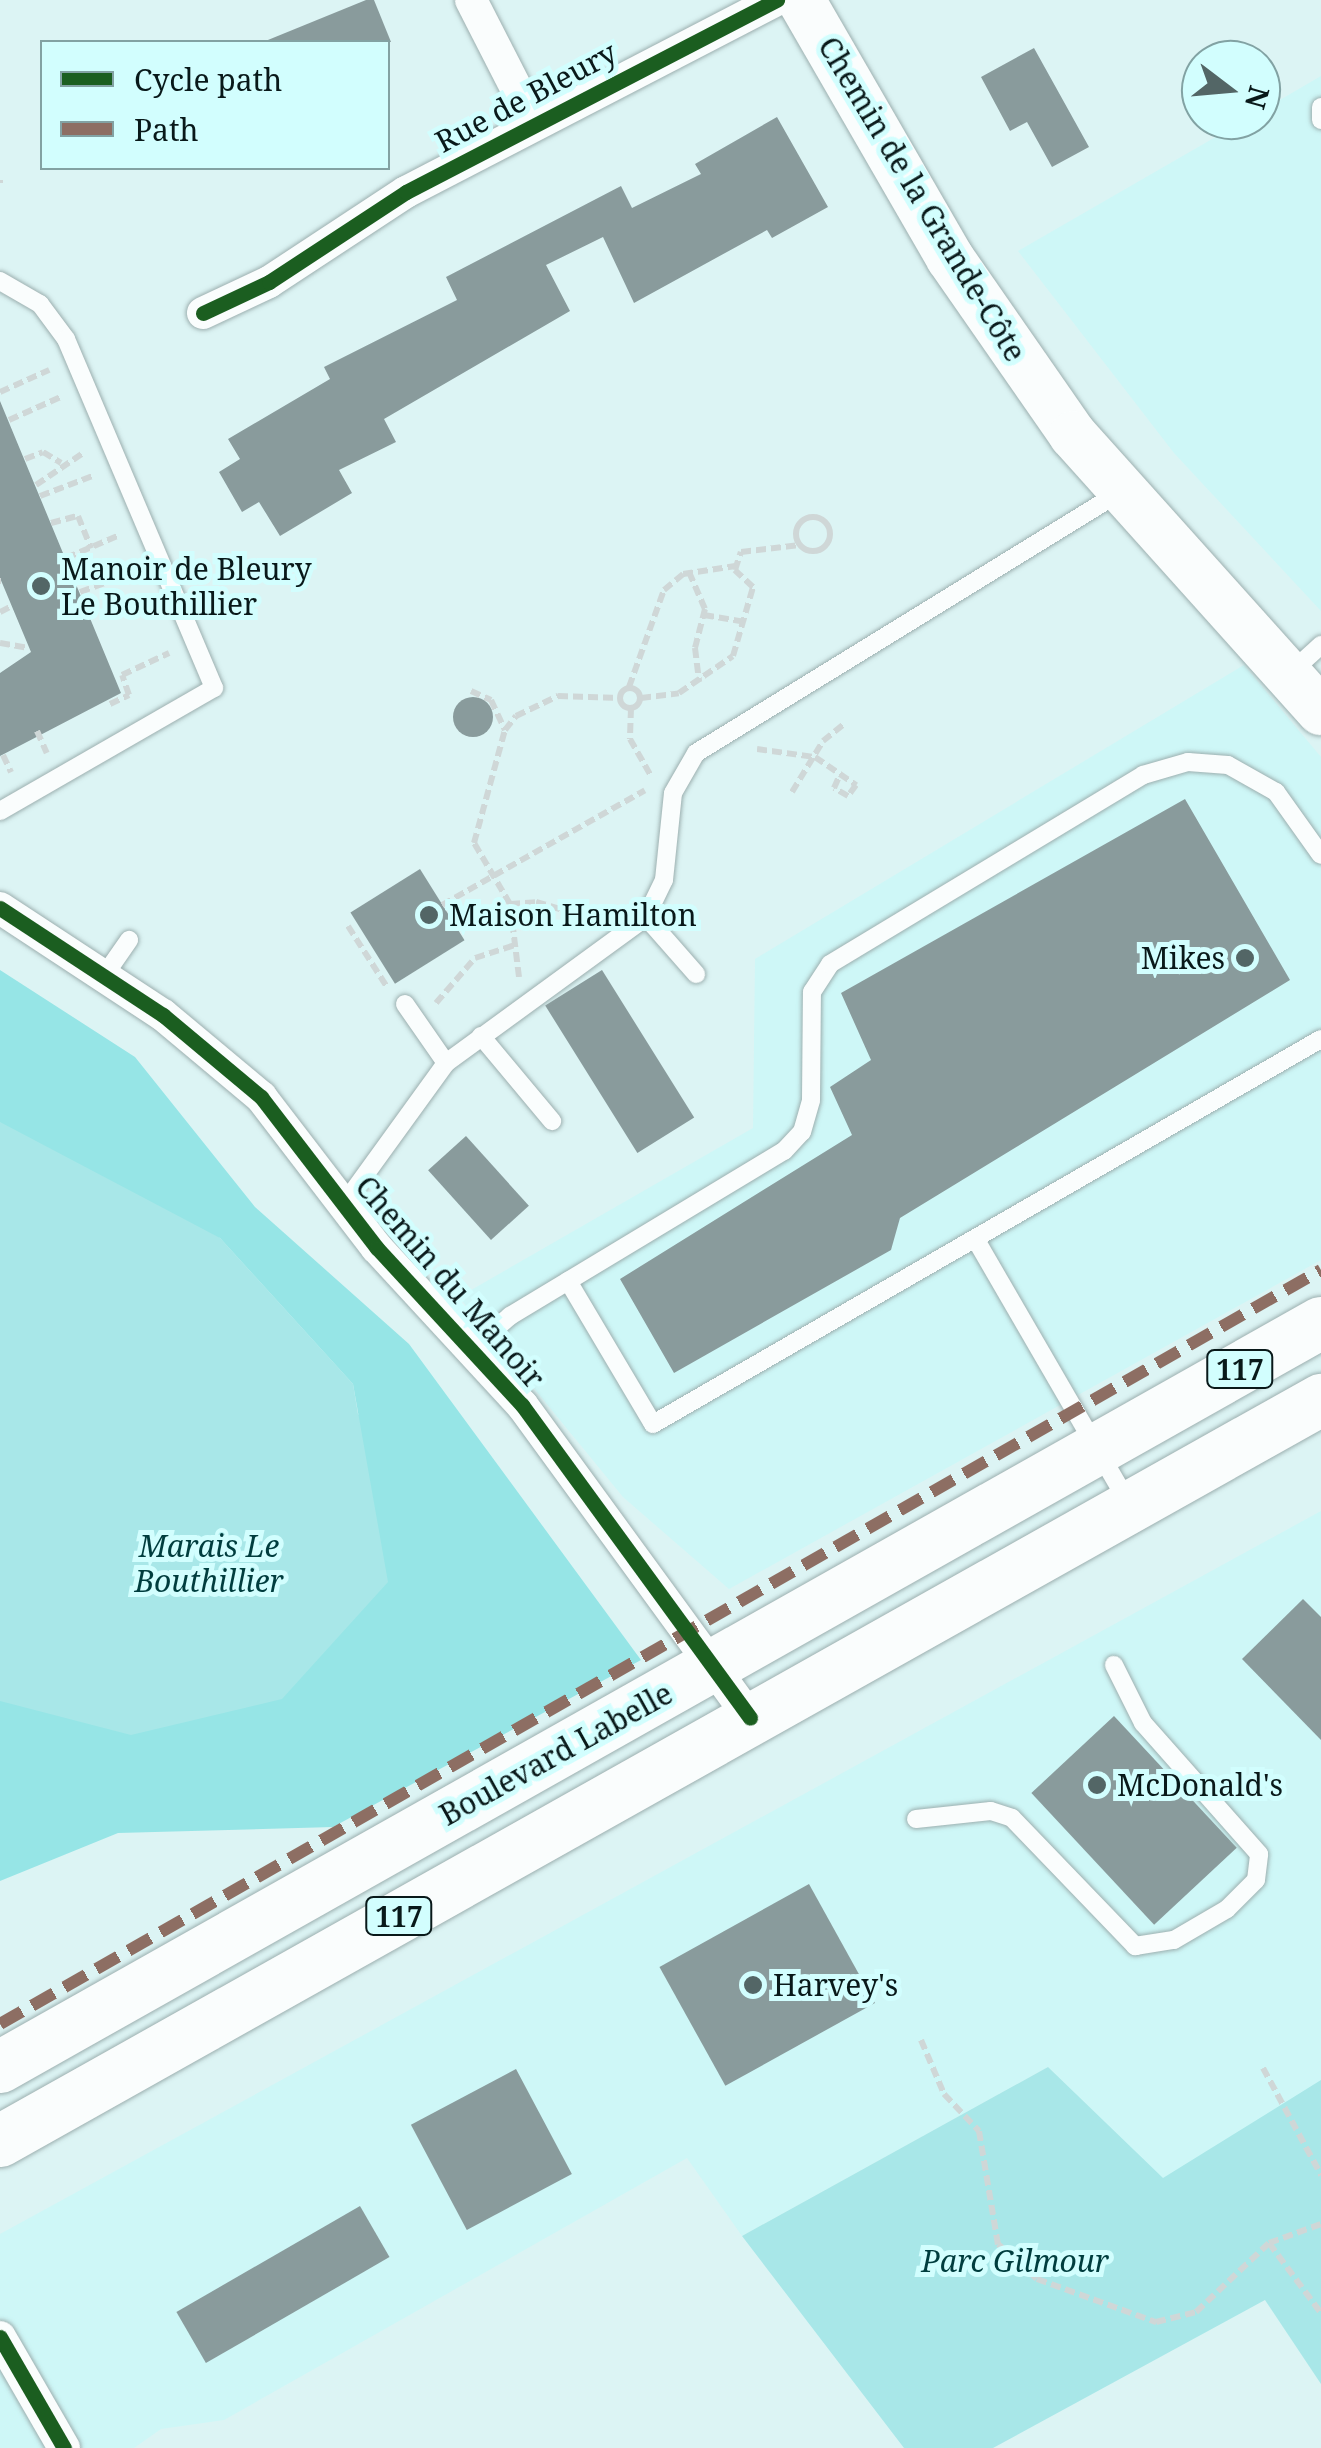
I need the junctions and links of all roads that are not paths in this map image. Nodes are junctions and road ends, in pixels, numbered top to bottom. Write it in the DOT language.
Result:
graph roads {
  1 [pos="471,0"];
  2 [pos="778,0"];
  3 [pos="802,0"];
  4 [pos="1321,107"];
  5 [pos="1321,120"];
  6 [pos="534,122"];
  7 [pos="0,281"];
  8 [pos="203,313"];
  9 [pos="1120,493"];
  10 [pos="1321,645"];
  11 [pos="1286,676"];
  12 [pos="1321,712"];
  13 [pos="0,811"];
  14 [pos="1321,855"];
  15 [pos="0,908"];
  16 [pos="646,917"];
  17 [pos="129,940"];
  18 [pos="696,974"];
  19 [pos="104,976"];
  20 [pos="404,995"];
  21 [pos="482,1036"];
  22 [pos="1321,1039"];
  23 [pos="446,1063"];
  24 [pos="552,1121"];
  25 [pos="344,1204"];
  26 [pos="976,1240"];
  27 [pos="568,1281"];
  28 [pos="1321,1322"];
  29 [pos="474,1348"];
  30 [pos="1321,1400"];
  31 [pos="1099,1450"];
  32 [pos="1130,1506"];
  33 [pos="714,1665"];
  34 [pos="779,1665"];
  35 [pos="1114,1665"];
  36 [pos="750,1718"];
  37 [pos="916,1819"];
  38 [pos="0,2067"];
  39 [pos="0,2141"];
  40 [pos="0,2337"];
  41 [pos="64,2448"];
  1 -- 6 [label="street, Rue de Bleury"];
  2 -- 6 [label="street, Rue de Bleury"];
  3 -- 9 [label="main road, Chemin de la Grande-Côte"];
  4 -- 5 [label="lane"];
  6 -- 8 [label="street, Rue de Bleury"];
  7 -- 13 [label="lane"];
  9 -- 11 [label="main road, Chemin de la Grande-Côte"];
  9 -- 16 [label="lane"];
  10 -- 11 [label="lane"];
  11 -- 12 [label="main road, Chemin de la Grande-Côte"];
  14 -- 27 [label="lane"];
  15 -- 19 [label="street, Chemin du Manoir"];
  16 -- 18 [label="lane"];
  16 -- 21 [label="lane"];
  17 -- 19 [label="lane"];
  19 -- 25 [label="street, Chemin du Manoir"];
  20 -- 23 [label="lane"];
  21 -- 23 [label="lane"];
  21 -- 24 [label="lane"];
  22 -- 26 [label="lane"];
  23 -- 25 [label="lane"];
  25 -- 29 [label="street, Chemin du Manoir"];
  26 -- 27 [label="lane"];
  26 -- 31 [label="lane"];
  27 -- 29 [label="lane"];
  28 -- 31 [label="main road, Boulevard Labelle / 117"];
  29 -- 33 [label="street, Chemin du Manoir"];
  30 -- 32 [label="main road, Boulevard Labelle / 117"];
  31 -- 32 [label="lane"];
  31 -- 34 [label="main road, Boulevard Labelle / 117"];
  32 -- 34 [label="main road, Boulevard Labelle / 117"];
  33 -- 34 [label="main road, Boulevard Labelle / 117"];
  33 -- 36 [label="street, Chemin du Manoir"];
  33 -- 38 [label="main road, Boulevard Labelle / 117"];
  34 -- 36 [label="main road, Boulevard Labelle / 117"];
  35 -- 37 [label="lane"];
  36 -- 39 [label="main road, Boulevard Labelle / 117"];
  40 -- 41 [label="street"];
}
